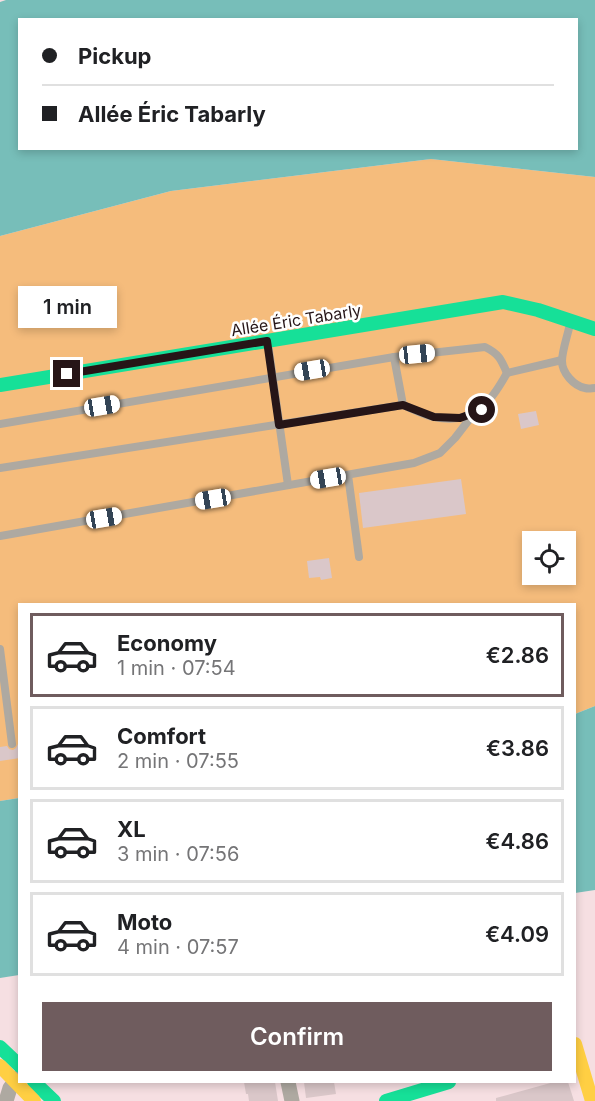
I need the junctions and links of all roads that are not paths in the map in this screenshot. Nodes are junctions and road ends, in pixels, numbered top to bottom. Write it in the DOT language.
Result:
graph roads {
  1 [pos="570,322"];
  2 [pos="595,329"];
  3 [pos="267,341"];
  4 [pos="394,357"];
  5 [pos="562,360"];
  6 [pos="507,373"];
  7 [pos="272,377"];
  8 [pos="0,385"];
  9 [pos="595,388"];
  10 [pos="403,405"];
  11 [pos="475,412"];
  12 [pos="0,424"];
  13 [pos="279,425"];
  14 [pos="0,468"];
  15 [pos="348,475"];
  16 [pos="288,485"];
  17 [pos="0,536"];
  18 [pos="359,557"];
  19 [pos="0,649"];
  20 [pos="12,744"];
  21 [pos="579,1044"];
  22 [pos="0,1047"];
  23 [pos="18,1064"];
  24 [pos="0,1066"];
  25 [pos="18,1081"];
  26 [pos="288,1083"];
  27 [pos="440,1083"];
  28 [pos="26,1088"];
  29 [pos="6,1101"];
  30 [pos="54,1101"];
  31 [pos="292,1101"];
  32 [pos="386,1101"];
  33 [pos="592,1101"];
  1 -- 2 [label="street, Allée Éric Tabarly"];
  1 -- 3 [label="street, Allée Éric Tabarly"];
  1 -- 5 [label="lane"];
  3 -- 7 [label="lane"];
  3 -- 8 [label="street, Allée Éric Tabarly"];
  4 -- 6 [label="lane"];
  4 -- 7 [label="lane"];
  4 -- 10 [label="lane"];
  5 -- 6 [label="lane"];
  5 -- 9 [label="lane"];
  6 -- 11 [label="lane"];
  7 -- 12 [label="lane"];
  7 -- 13 [label="lane"];
  10 -- 11 [label="lane"];
  10 -- 13 [label="lane"];
  11 -- 15 [label="lane"];
  13 -- 14 [label="lane"];
  13 -- 16 [label="lane"];
  15 -- 16 [label="lane"];
  15 -- 18 [label="lane"];
  16 -- 17 [label="lane"];
  19 -- 20 [label="lane"];
  21 -- 33 [label="street"];
  22 -- 23 [label="street"];
  24 -- 25 [label="street"];
  26 -- 31 [label="street"];
  27 -- 32 [label="street"];
  28 -- 29 [label="street"];
  28 -- 30 [label="street"];
}
